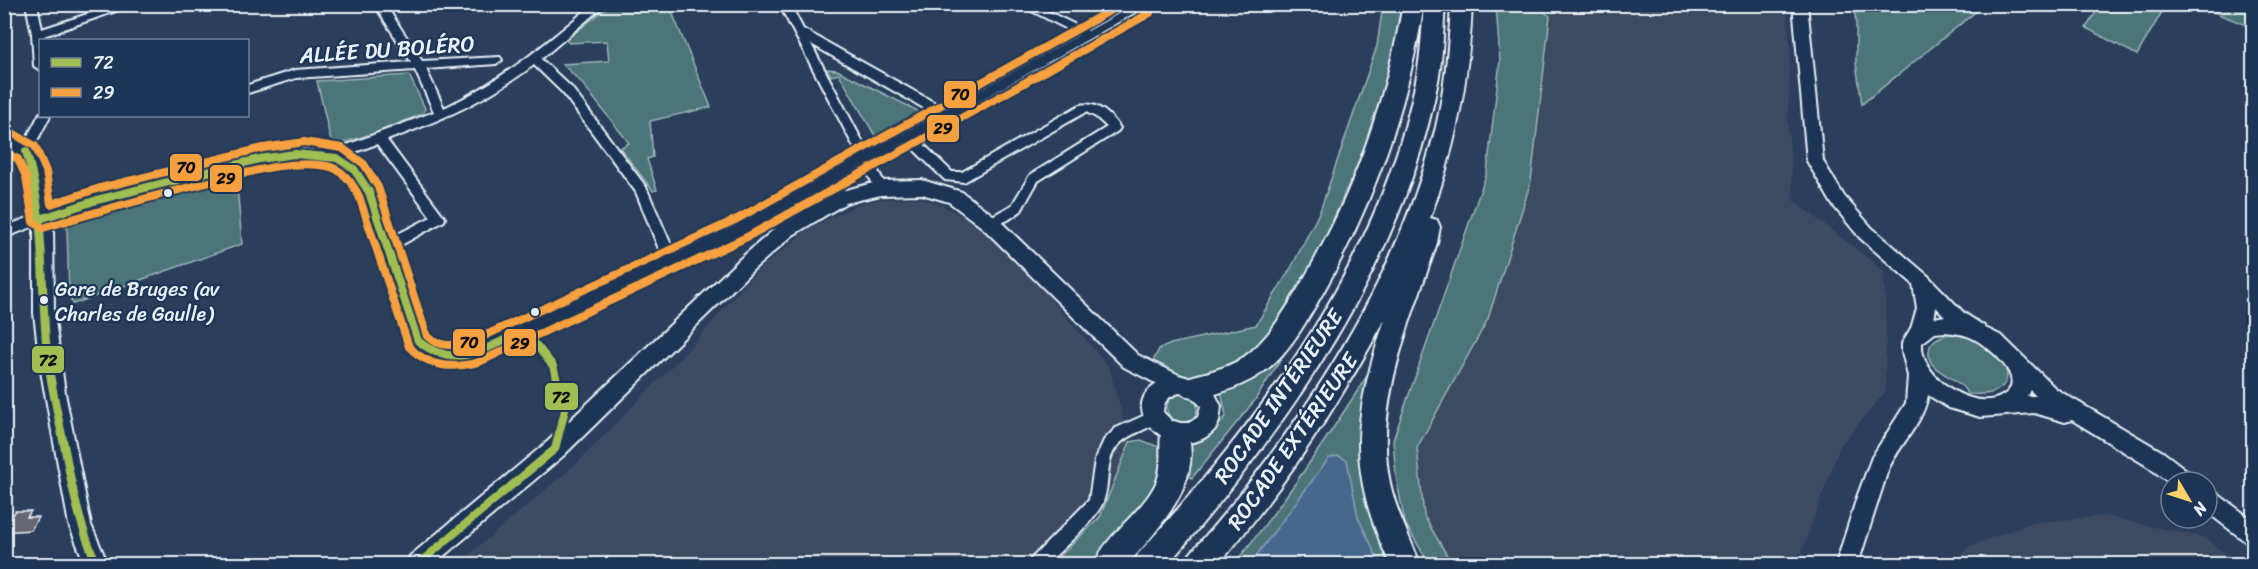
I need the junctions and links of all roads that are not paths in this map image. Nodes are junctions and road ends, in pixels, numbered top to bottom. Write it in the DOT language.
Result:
graph roads {
  1 [pos="31,4"];
  2 [pos="131,4"];
  3 [pos="379,4"];
  4 [pos="601,4"];
  5 [pos="784,4"];
  6 [pos="1023,4"];
  7 [pos="1414,4"];
  8 [pos="1435,4"];
  9 [pos="1462,4"];
  10 [pos="1800,4"];
  11 [pos="1137,6"];
  12 [pos="799,32"];
  13 [pos="38,34"];
  14 [pos="1088,35"];
  15 [pos="39,50"];
  16 [pos="534,59"];
  17 [pos="496,60"];
  18 [pos="419,65"];
  19 [pos="249,90"];
  20 [pos="440,113"];
  21 [pos="944,114"];
  22 [pos="43,117"];
  23 [pos="1446,129"];
  24 [pos="906,135"];
  25 [pos="379,138"];
  26 [pos="4,141"];
  27 [pos="26,151"];
  28 [pos="332,156"];
  29 [pos="865,158"];
  30 [pos="881,188"];
  31 [pos="43,218"];
  32 [pos="990,223"];
  33 [pos="4,234"];
  34 [pos="388,246"];
  35 [pos="671,261"];
  36 [pos="1922,281"];
  37 [pos="1977,331"];
  38 [pos="1919,332"];
  39 [pos="1131,361"];
  40 [pos="2017,365"];
  41 [pos="1918,371"];
  42 [pos="1186,385"];
  43 [pos="1970,406"];
  44 [pos="1997,408"];
  45 [pos="1914,411"];
  46 [pos="1161,417"];
  47 [pos="2099,425"];
  48 [pos="2169,470"];
  49 [pos="2219,508"];
  50 [pos="2253,535"];
  51 [pos="97,564"];
  52 [pos="418,564"];
  53 [pos="1037,564"];
  54 [pos="1110,564"];
  55 [pos="1149,564"];
  56 [pos="1202,564"];
  57 [pos="1405,564"];
  58 [pos="1847,564"];
  1 -- 13 [label="street"];
  2 -- 13 [label="street"];
  3 -- 18 [label="street"];
  4 -- 16 [label="street"];
  5 -- 12 [label="street"];
  6 -- 14 [label="street"];
  7 -- 42 [label="highway"];
  8 -- 55 [label="highway, ROCADE INTÉRIEURE"];
  9 -- 23 [label="highway, ROCADE EXTÉRIEURE"];
  10 -- 36 [label="street"];
  11 -- 14 [label="street"];
  12 -- 21 [label="street"];
  12 -- 29 [label="street"];
  13 -- 15 [label="street"];
  14 -- 21 [label="street"];
  16 -- 20 [label="street"];
  16 -- 35 [label="street"];
  17 -- 18 [label="street, ALLÉE DU BOLÉRO"];
  18 -- 19 [label="street, ALLÉE DU BOLÉRO"];
  18 -- 20 [label="street"];
  20 -- 25 [label="street"];
  21 -- 24 [label="street"];
  22 -- 27 [label="street"];
  23 -- 56 [label="highway, ROCADE EXTÉRIEURE"];
  23 -- 57 [label="highway"];
  24 -- 29 [label="street"];
  24 -- 32 [label="street"];
  25 -- 28 [label="street"];
  25 -- 34 [label="street"];
  26 -- 27 [label="main road"];
  27 -- 31 [label="main road"];
  28 -- 31 [label="street"];
  28 -- 34 [label="street"];
  29 -- 30 [label="street"];
  29 -- 35 [label="street"];
  30 -- 32 [label="main road"];
  30 -- 52 [label="main road"];
  31 -- 33 [label="street"];
  31 -- 51 [label="main road"];
  32 -- 39 [label="main road"];
  34 -- 35 [label="street"];
  36 -- 37 [label="street"];
  36 -- 38 [label="street"];
  37 -- 38 [label="main road"];
  37 -- 40 [label="main road"];
  38 -- 41 [label="main road"];
  39 -- 42 [label="main road"];
  39 -- 46 [label="main road"];
  40 -- 44 [label="main road"];
  40 -- 47 [label="main road"];
  41 -- 43 [label="main road"];
  41 -- 45 [label="main road"];
  42 -- 46 [label="main road"];
  42 -- 46 [label="main road"];
  43 -- 44 [label="main road"];
  43 -- 45 [label="main road"];
  44 -- 47 [label="main road"];
  45 -- 58 [label="main road"];
  46 -- 53 [label="street"];
  46 -- 54 [label="highway"];
  47 -- 48 [label="main road"];
  49 -- 50 [label="main road"];
}
